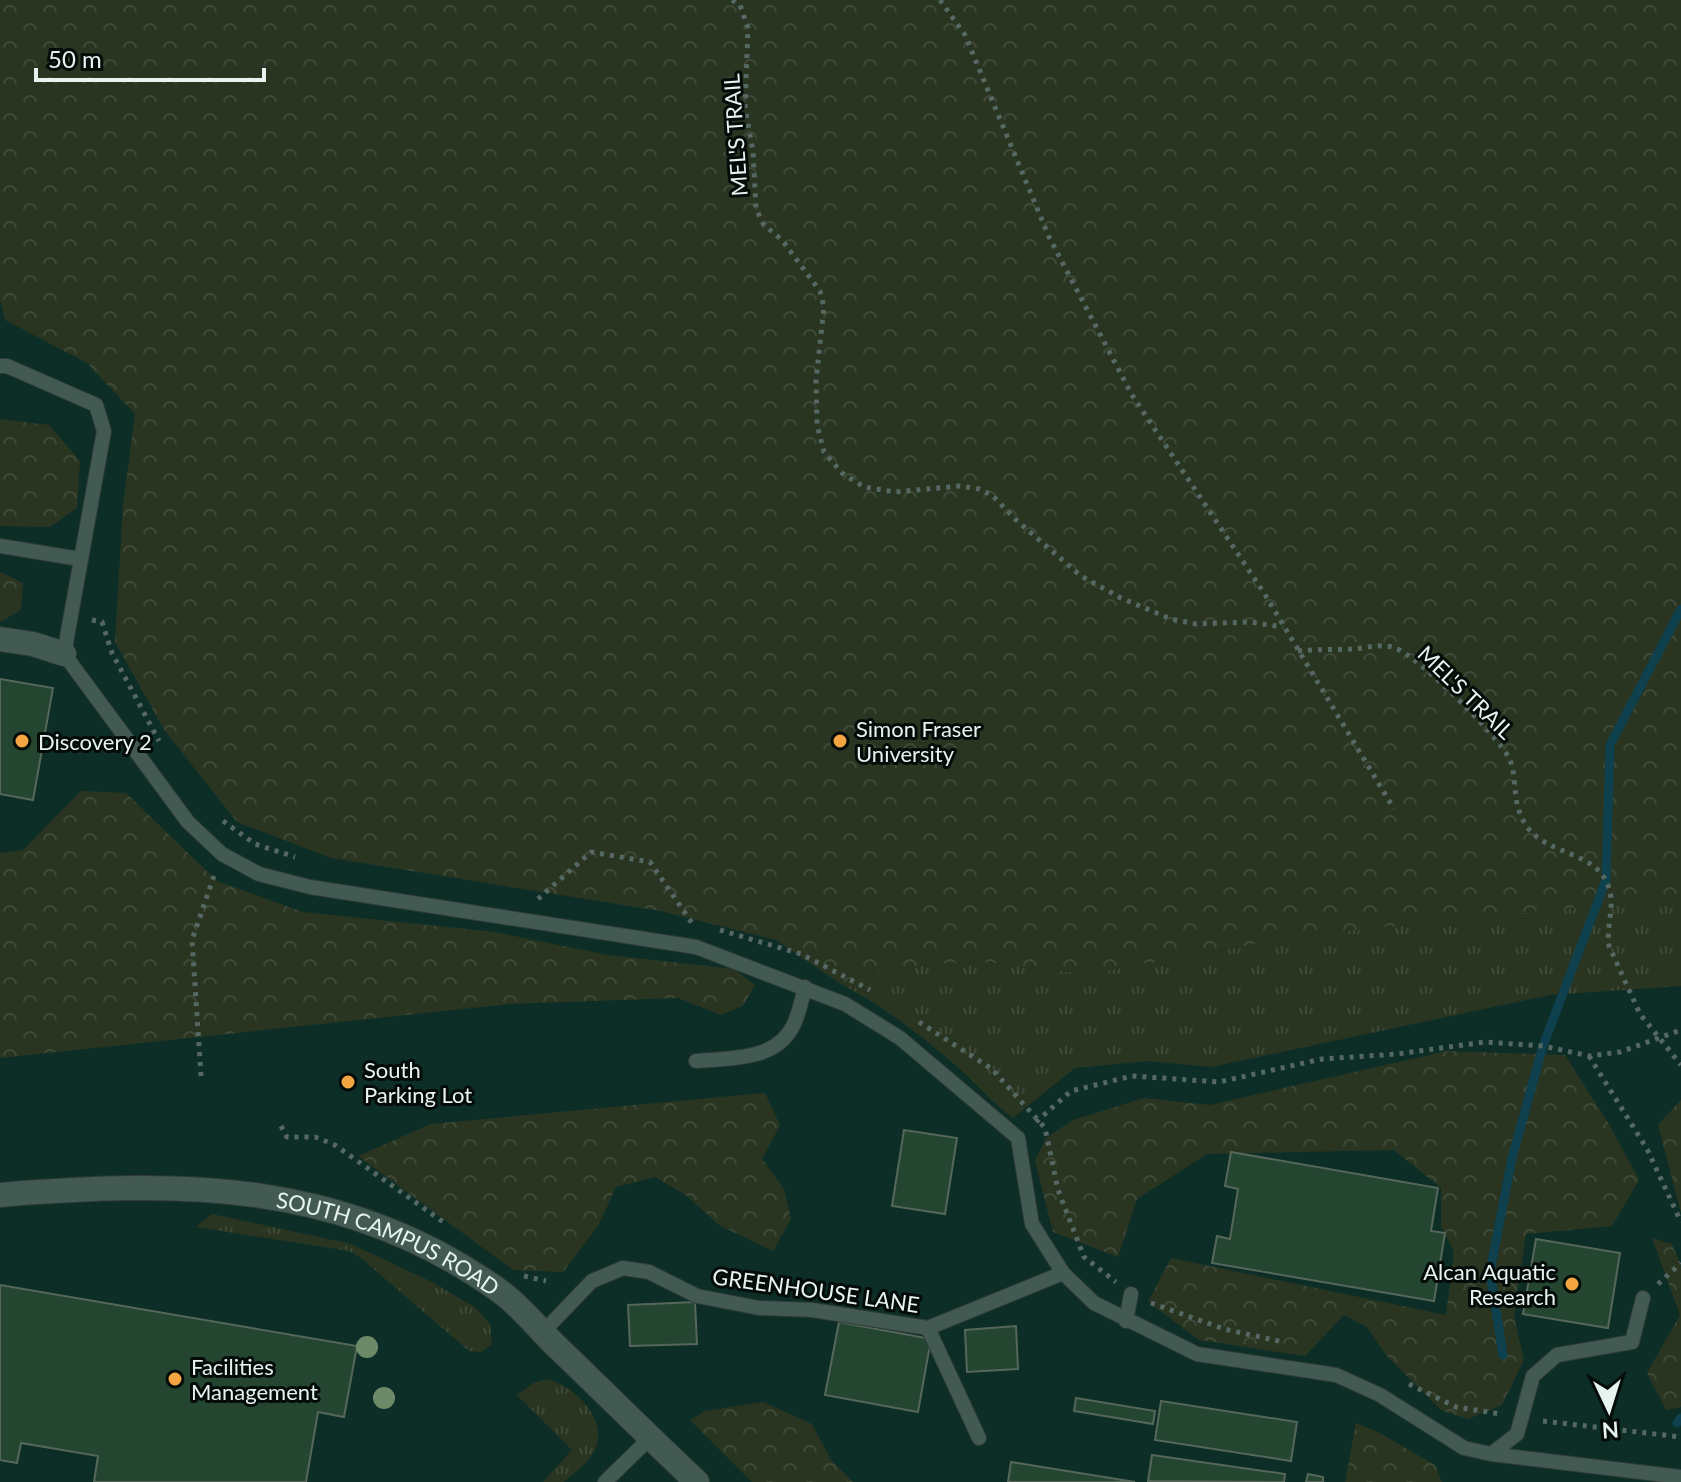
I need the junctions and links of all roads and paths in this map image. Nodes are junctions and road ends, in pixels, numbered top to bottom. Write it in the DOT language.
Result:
graph roads {
  1 [pos="732,0"];
  2 [pos="940,0"];
  3 [pos="0,366"];
  4 [pos="0,546"];
  5 [pos="80,559"];
  6 [pos="70,615"];
  7 [pos="1283,627"];
  8 [pos="0,639"];
  9 [pos="1298,651"];
  10 [pos="64,654"];
  11 [pos="164,752"];
  12 [pos="1394,809"];
  13 [pos="219,818"];
  14 [pos="308,862"];
  15 [pos="207,897"];
  16 [pos="524,897"];
  17 [pos="705,927"];
  18 [pos="717,929"];
  19 [pos="805,987"];
  20 [pos="873,992"];
  21 [pos="913,1018"];
  22 [pos="1681,1030"];
  23 [pos="1659,1037"];
  24 [pos="1589,1056"];
  25 [pos="696,1061"];
  26 [pos="1681,1065"];
  27 [pos="201,1076"];
  28 [pos="1038,1120"];
  29 [pos="281,1126"];
  30 [pos="1018,1138"];
  31 [pos="0,1195"];
  32 [pos="1681,1222"];
  33 [pos="455,1231"];
  34 [pos="1681,1263"];
  35 [pos="1063,1273"];
  36 [pos="1131,1294"];
  37 [pos="1643,1298"];
  38 [pos="1126,1321"];
  39 [pos="928,1328"];
  40 [pos="542,1333"];
  41 [pos="1294,1344"];
  42 [pos="1403,1381"];
  43 [pos="1521,1418"];
  44 [pos="1681,1437"];
  45 [pos="650,1438"];
  46 [pos="979,1438"];
  47 [pos="1491,1454"];
  48 [pos="1681,1477"];
  49 [pos="605,1482"];
  50 [pos="697,1482"];
  1 -- 7 [label="path, MEL'S TRAIL"];
  2 -- 7 [label="path"];
  3 -- 5 [label="lane"];
  4 -- 5 [label="lane"];
  5 -- 6 [label="lane"];
  6 -- 10 [label="lane"];
  6 -- 11 [label="path"];
  7 -- 9 [label="path"];
  8 -- 10 [label="street"];
  9 -- 12 [label="path"];
  9 -- 23 [label="path, MEL'S TRAIL"];
  10 -- 19 [label="lane"];
  13 -- 14 [label="path"];
  15 -- 27 [label="path"];
  16 -- 17 [label="path"];
  18 -- 20 [label="path"];
  19 -- 25 [label="lane"];
  19 -- 30 [label="lane"];
  21 -- 28 [label="path"];
  22 -- 23 [label="path"];
  23 -- 24 [label="path"];
  23 -- 26 [label="path"];
  24 -- 28 [label="path"];
  24 -- 32 [label="path"];
  28 -- 30 [label="path"];
  28 -- 36 [label="path"];
  29 -- 33 [label="path"];
  30 -- 35 [label="lane"];
  31 -- 40 [label="street, SOUTH CAMPUS ROAD"];
  34 -- 37 [label="path"];
  35 -- 38 [label="lane"];
  35 -- 39 [label="lane, GREENHOUSE LANE"];
  36 -- 38 [label="lane"];
  36 -- 41 [label="path"];
  37 -- 43 [label="lane"];
  38 -- 47 [label="lane"];
  39 -- 40 [label="lane, GREENHOUSE LANE"];
  39 -- 46 [label="lane"];
  40 -- 45 [label="street, SOUTH CAMPUS ROAD"];
  42 -- 43 [label="path"];
  43 -- 44 [label="path"];
  43 -- 47 [label="lane"];
  45 -- 49 [label="lane"];
  45 -- 50 [label="street, SOUTH CAMPUS ROAD"];
  47 -- 48 [label="lane"];
}
